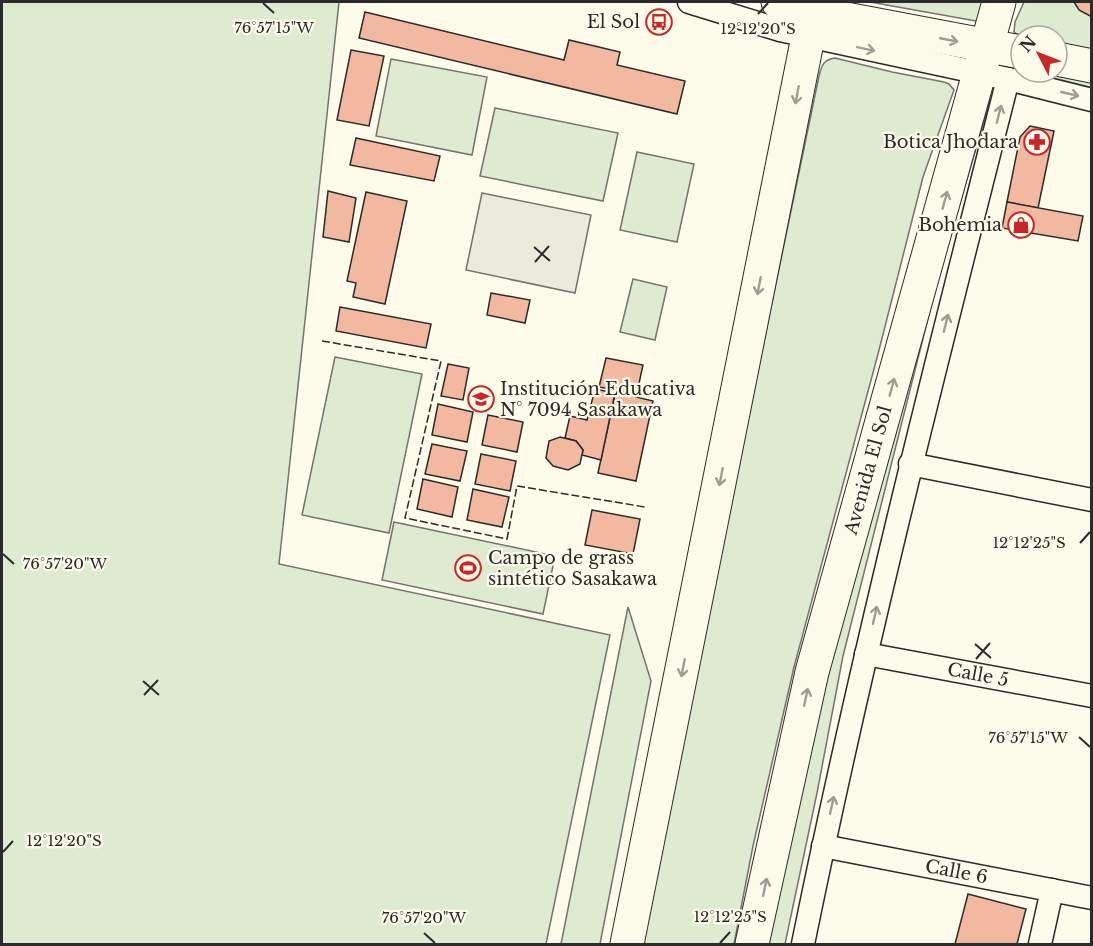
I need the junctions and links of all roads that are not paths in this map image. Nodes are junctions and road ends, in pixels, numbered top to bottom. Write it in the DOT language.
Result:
graph roads {
  1 [pos="689,2"];
  2 [pos="778,2"];
  3 [pos="999,2"];
  4 [pos="810,17"];
  5 [pos="1069,61"];
  6 [pos="999,63"];
  7 [pos="1092,66"];
  8 [pos="1092,100"];
  9 [pos="910,464"];
  10 [pos="1092,500"];
  11 [pos="866,654"];
  12 [pos="1092,696"];
  13 [pos="823,846"];
  14 [pos="1052,890"];
  15 [pos="1092,898"];
  16 [pos="627,945"];
  17 [pos="752,945"];
  18 [pos="802,945"];
  19 [pos="1040,945"];
  1 -- 4 [label="street"];
  2 -- 4 [label="main road"];
  3 -- 6 [label="main road, Avenida El Sol"];
  4 -- 6 [label="main road, one-way"];
  4 -- 16 [label="main road, one-way"];
  5 -- 7 [label="main road"];
  6 -- 8 [label="street, one-way"];
  9 -- 6 [label="street, Avenida El Sol, one-way"];
  17 -- 6 [label="main road, Avenida El Sol, one-way"];
  9 -- 10 [label="street"];
  11 -- 9 [label="street, Avenida El Sol, one-way"];
  11 -- 12 [label="street, Calle 5"];
  13 -- 11 [label="street, Avenida El Sol, one-way"];
  13 -- 14 [label="street, Calle 6"];
  13 -- 18 [label="street, Avenida El Sol"];
  14 -- 15 [label="street, Calle 6"];
  14 -- 19 [label="street"];
}
